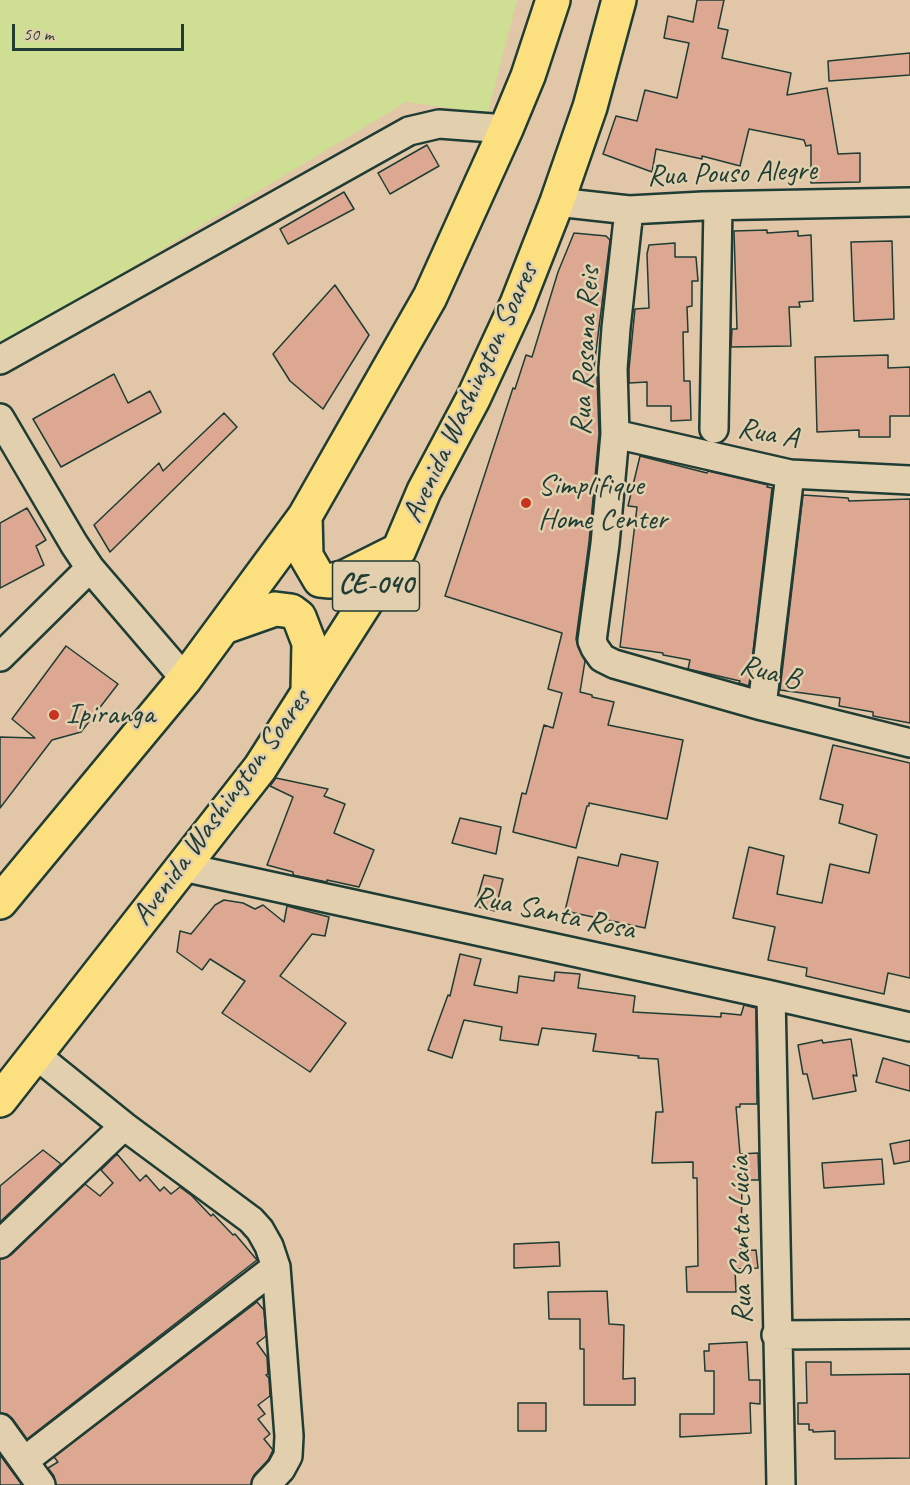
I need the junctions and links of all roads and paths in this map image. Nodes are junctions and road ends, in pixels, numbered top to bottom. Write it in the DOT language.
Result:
graph roads {
  1 [pos="554,0"];
  2 [pos="619,0"];
  3 [pos="506,129"];
  4 [pos="557,202"];
  5 [pos="910,202"];
  6 [pos="718,206"];
  7 [pos="629,210"];
  8 [pos="0,360"];
  9 [pos="0,418"];
  10 [pos="714,429"];
  11 [pos="615,434"];
  12 [pos="790,474"];
  13 [pos="910,480"];
  14 [pos="305,516"];
  15 [pos="399,550"];
  16 [pos="90,568"];
  17 [pos="223,628"];
  18 [pos="0,657"];
  19 [pos="614,664"];
  20 [pos="185,679"];
  21 [pos="308,692"];
  22 [pos="762,706"];
  23 [pos="910,743"];
  24 [pos="183,867"];
  25 [pos="0,902"];
  26 [pos="771,995"];
  27 [pos="910,1027"];
  28 [pos="36,1055"];
  29 [pos="0,1100"];
  30 [pos="124,1126"];
  31 [pos="0,1244"];
  32 [pos="276,1267"];
  33 [pos="910,1334"];
  34 [pos="776,1335"];
  35 [pos="0,1428"];
  36 [pos="24,1461"];
  37 [pos="41,1485"];
  38 [pos="266,1485"];
  39 [pos="781,1485"];
  1 -- 3 [label="highway"];
  2 -- 4 [label="highway, Avenida Washington Soares / CE-040"];
  3 -- 8 [label="street"];
  3 -- 14 [label="highway"];
  4 -- 7 [label="street, Rua Pouso Alegre"];
  4 -- 15 [label="highway, Avenida Washington Soares / CE-040"];
  5 -- 6 [label="street, Rua Pouso Alegre"];
  6 -- 7 [label="street, Rua Pouso Alegre"];
  6 -- 10 [label="street"];
  7 -- 11 [label="street, Rua Rosana Reis"];
  9 -- 16 [label="street"];
  11 -- 12 [label="street, Rua A"];
  11 -- 19 [label="street, Rua Rosana Reis"];
  12 -- 13 [label="street, Rua A"];
  12 -- 22 [label="street"];
  14 -- 15 [label="highway"];
  14 -- 17 [label="highway"];
  15 -- 21 [label="highway, Avenida Washington Soares / CE-040"];
  16 -- 18 [label="street"];
  16 -- 20 [label="street"];
  17 -- 20 [label="highway"];
  17 -- 21 [label="highway"];
  19 -- 22 [label="street, Rua B"];
  20 -- 25 [label="highway"];
  21 -- 24 [label="highway, Avenida Washington Soares / CE-040"];
  22 -- 23 [label="street, Rua B"];
  24 -- 26 [label="street, Rua Santa Rosa"];
  24 -- 28 [label="highway, Avenida Washington Soares / CE-040"];
  26 -- 27 [label="street, Rua Santa Rosa"];
  26 -- 34 [label="street, Rua Santa Lúcia"];
  28 -- 29 [label="highway, Avenida Washington Soares / CE-040"];
  28 -- 30 [label="street"];
  30 -- 31 [label="street"];
  30 -- 32 [label="street"];
  32 -- 36 [label="street"];
  32 -- 38 [label="street"];
  33 -- 34 [label="street"];
  34 -- 39 [label="street, Rua Santa Lúcia"];
  35 -- 36 [label="street"];
  36 -- 37 [label="street"];
}
